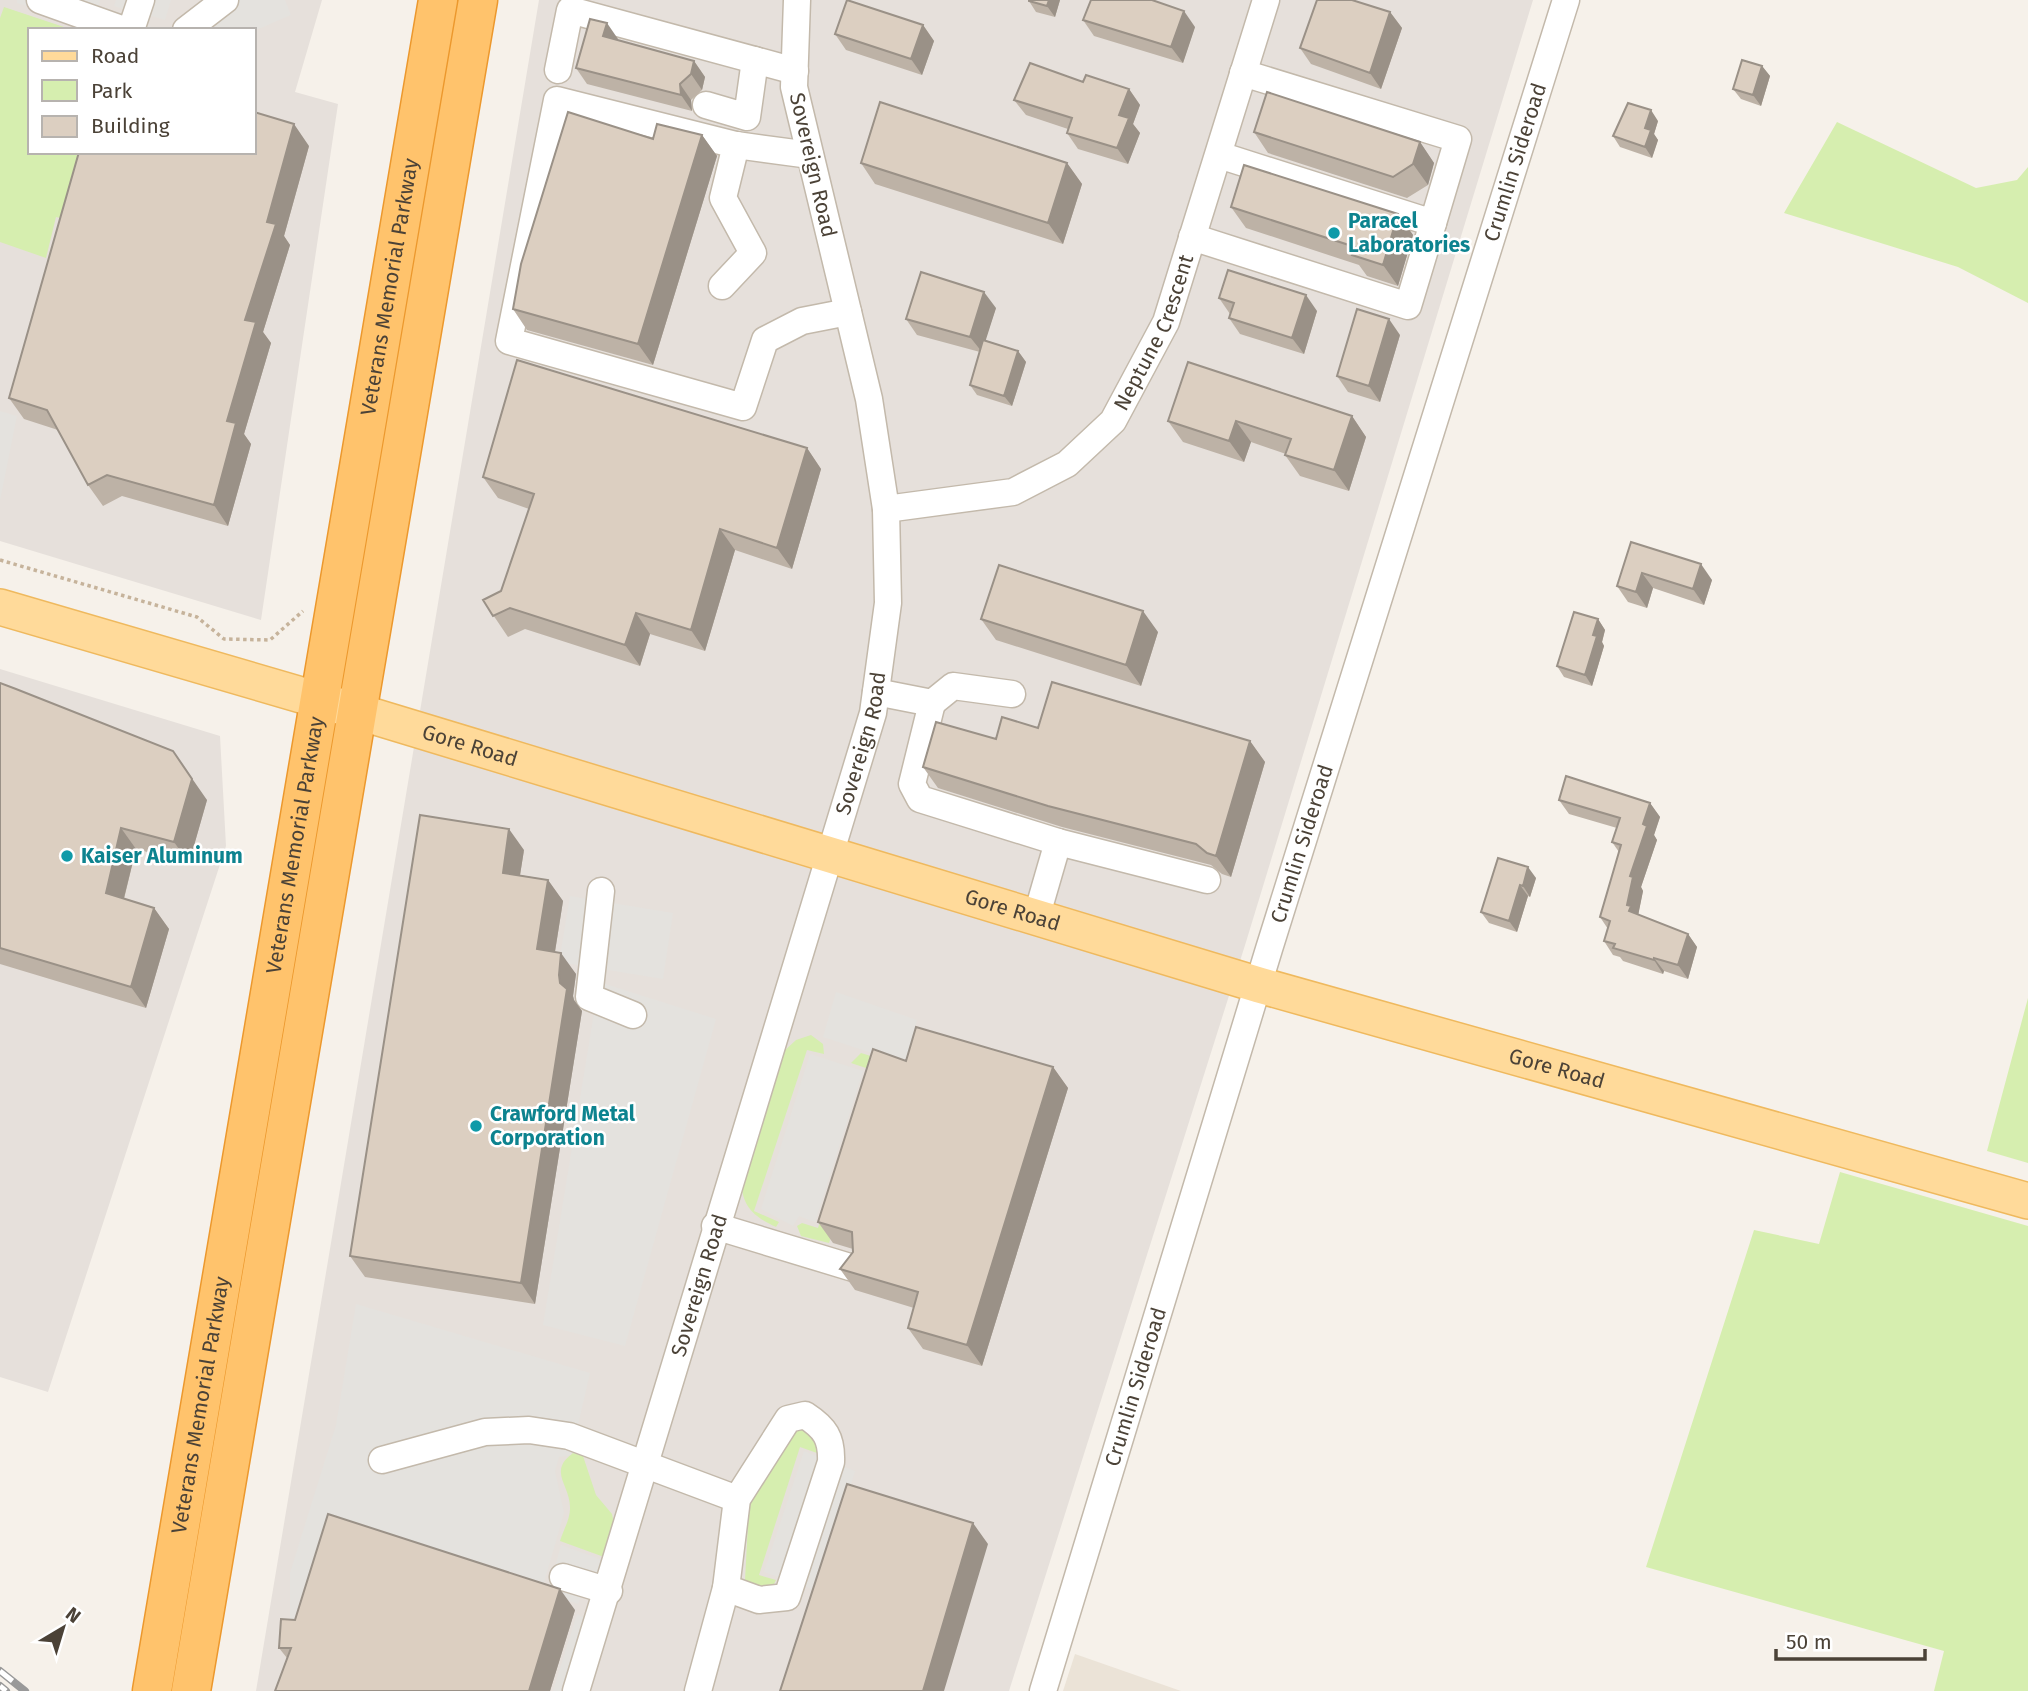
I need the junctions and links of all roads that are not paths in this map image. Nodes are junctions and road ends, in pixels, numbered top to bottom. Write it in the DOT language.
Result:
graph roads {
  1 [pos="40,0"];
  2 [pos="141,0"];
  3 [pos="225,0"];
  4 [pos="438,0"];
  5 [pos="478,0"];
  6 [pos="797,0"];
  7 [pos="1266,0"];
  8 [pos="1566,0"];
  9 [pos="118,28"];
  10 [pos="132,28"];
  11 [pos="189,28"];
  12 [pos="755,60"];
  13 [pos="558,70"];
  14 [pos="795,71"];
  15 [pos="1243,73"];
  16 [pos="706,106"];
  17 [pos="736,145"];
  18 [pos="810,155"];
  19 [pos="1219,155"];
  20 [pos="1433,223"];
  21 [pos="1192,237"];
  22 [pos="722,286"];
  23 [pos="848,312"];
  24 [pos="886,509"];
  25 [pos="0,607"];
  26 [pos="876,692"];
  27 [pos="1012,694"];
  28 [pos="320,702"];
  29 [pos="932,703"];
  30 [pos="356,711"];
  31 [pos="1058,842"];
  32 [pos="828,856"];
  33 [pos="1207,880"];
  34 [pos="601,891"];
  35 [pos="1036,918"];
  36 [pos="1258,985"];
  37 [pos="633,1015"];
  38 [pos="2028,1201"];
  39 [pos="715,1226"];
  40 [pos="853,1268"];
  41 [pos="382,1460"];
  42 [pos="643,1465"];
  43 [pos="737,1499"];
  44 [pos="563,1577"];
  45 [pos="726,1588"];
  46 [pos="609,1591"];
  47 [pos="152,1691"];
  48 [pos="191,1691"];
  49 [pos="576,1691"];
  50 [pos="698,1691"];
  51 [pos="1043,1691"];
  1 -- 9 [label="street"];
  2 -- 10 [label="street"];
  3 -- 11 [label="street"];
  4 -- 28 [label="highway, Veterans Memorial Parkway"];
  5 -- 30 [label="highway, Veterans Memorial Parkway"];
  6 -- 14 [label="street, Sovereign Road"];
  7 -- 15 [label="street, Neptune Crescent"];
  8 -- 36 [label="street, Crumlin Sideroad"];
  12 -- 13 [label="street"];
  12 -- 14 [label="street"];
  12 -- 16 [label="street"];
  14 -- 18 [label="street, Sovereign Road"];
  15 -- 19 [label="street, Neptune Crescent"];
  15 -- 20 [label="street"];
  17 -- 18 [label="street"];
  17 -- 22 [label="street"];
  17 -- 23 [label="street"];
  18 -- 23 [label="street, Sovereign Road"];
  19 -- 20 [label="street"];
  19 -- 21 [label="street, Neptune Crescent"];
  20 -- 21 [label="street"];
  21 -- 24 [label="street, Neptune Crescent"];
  23 -- 24 [label="street, Sovereign Road"];
  24 -- 26 [label="street, Sovereign Road"];
  25 -- 28 [label="main road, Gore Road"];
  26 -- 29 [label="street"];
  26 -- 32 [label="street, Sovereign Road"];
  27 -- 29 [label="street"];
  28 -- 30 [label="main road, Gore Road"];
  28 -- 47 [label="highway, Veterans Memorial Parkway"];
  29 -- 31 [label="street"];
  30 -- 32 [label="main road, Gore Road"];
  30 -- 48 [label="highway, Veterans Memorial Parkway"];
  31 -- 33 [label="street"];
  31 -- 35 [label="street"];
  32 -- 35 [label="main road, Gore Road"];
  32 -- 39 [label="street, Sovereign Road"];
  34 -- 37 [label="street"];
  35 -- 36 [label="main road, Gore Road"];
  36 -- 38 [label="main road, Gore Road"];
  36 -- 51 [label="street, Crumlin Sideroad"];
  39 -- 40 [label="street"];
  39 -- 42 [label="street, Sovereign Road"];
  41 -- 42 [label="street"];
  42 -- 43 [label="street"];
  42 -- 46 [label="street, Sovereign Road"];
  43 -- 45 [label="street"];
  43 -- 45 [label="street"];
  44 -- 46 [label="street"];
  45 -- 50 [label="street"];
  46 -- 49 [label="street, Sovereign Road"];
}
